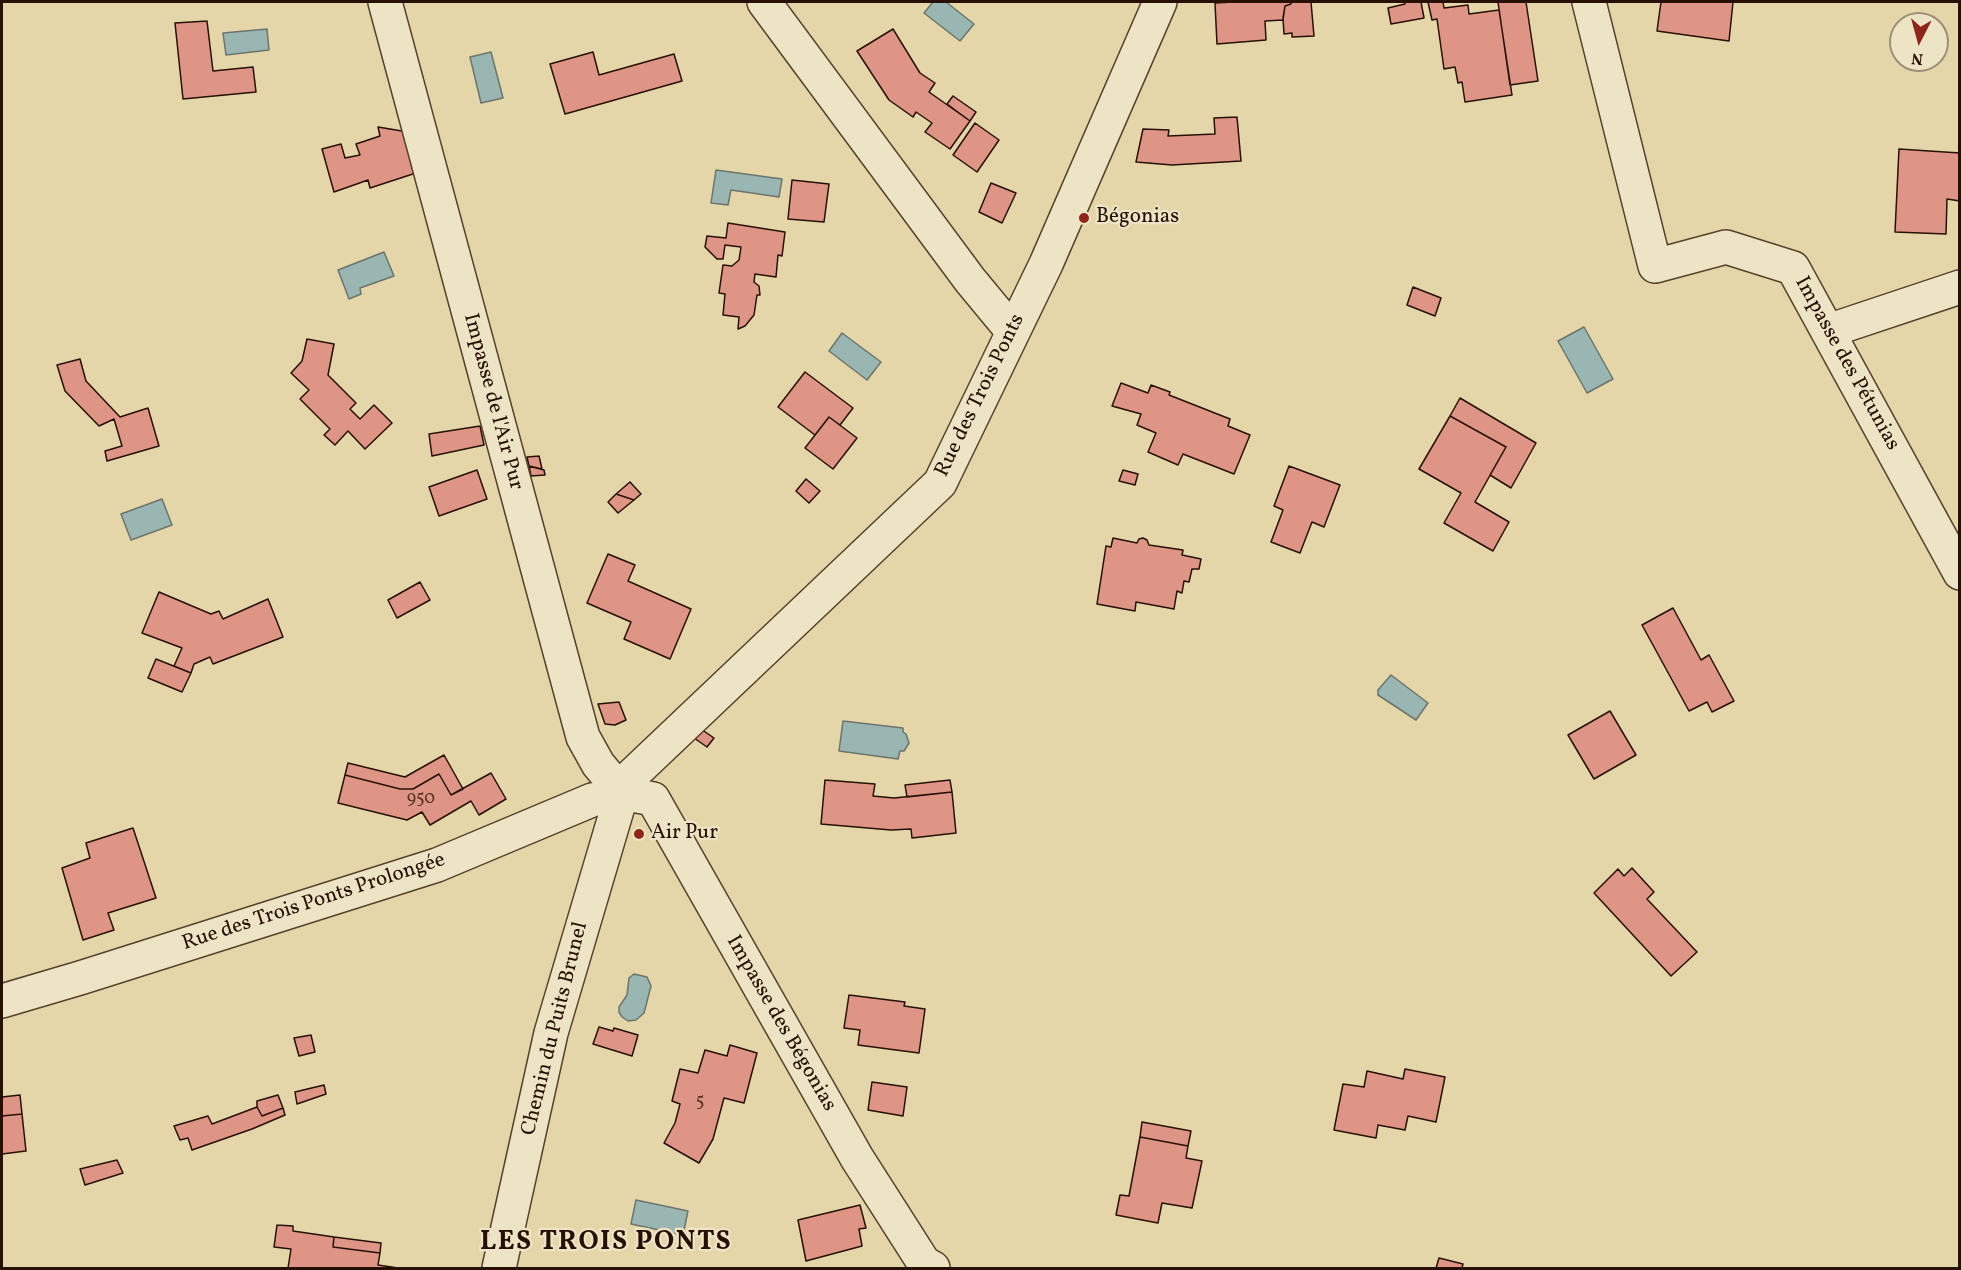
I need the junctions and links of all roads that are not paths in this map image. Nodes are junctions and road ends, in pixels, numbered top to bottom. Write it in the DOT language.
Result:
graph roads {
  1 [pos="385,2"];
  2 [pos="764,2"];
  3 [pos="1160,2"];
  4 [pos="1589,2"];
  5 [pos="1959,286"];
  6 [pos="1828,331"];
  7 [pos="1013,332"];
  8 [pos="1959,573"];
  9 [pos="622,793"];
  10 [pos="2,1001"];
  11 [pos="499,1269"];
  12 [pos="933,1269"];
  1 -- 9 [label="street, Impasse de l'Air Pur"];
  2 -- 7 [label="street"];
  3 -- 7 [label="street, Rue des Trois Ponts"];
  4 -- 6 [label="street, Impasse des Pétunias"];
  5 -- 6 [label="street"];
  6 -- 8 [label="street, Impasse des Pétunias"];
  7 -- 9 [label="street, Rue des Trois Ponts"];
  9 -- 10 [label="street, Rue des Trois Ponts Prolongée"];
  9 -- 11 [label="street, Chemin du Puits Brunel"];
  9 -- 12 [label="street, Impasse des Bégonias"];
}
